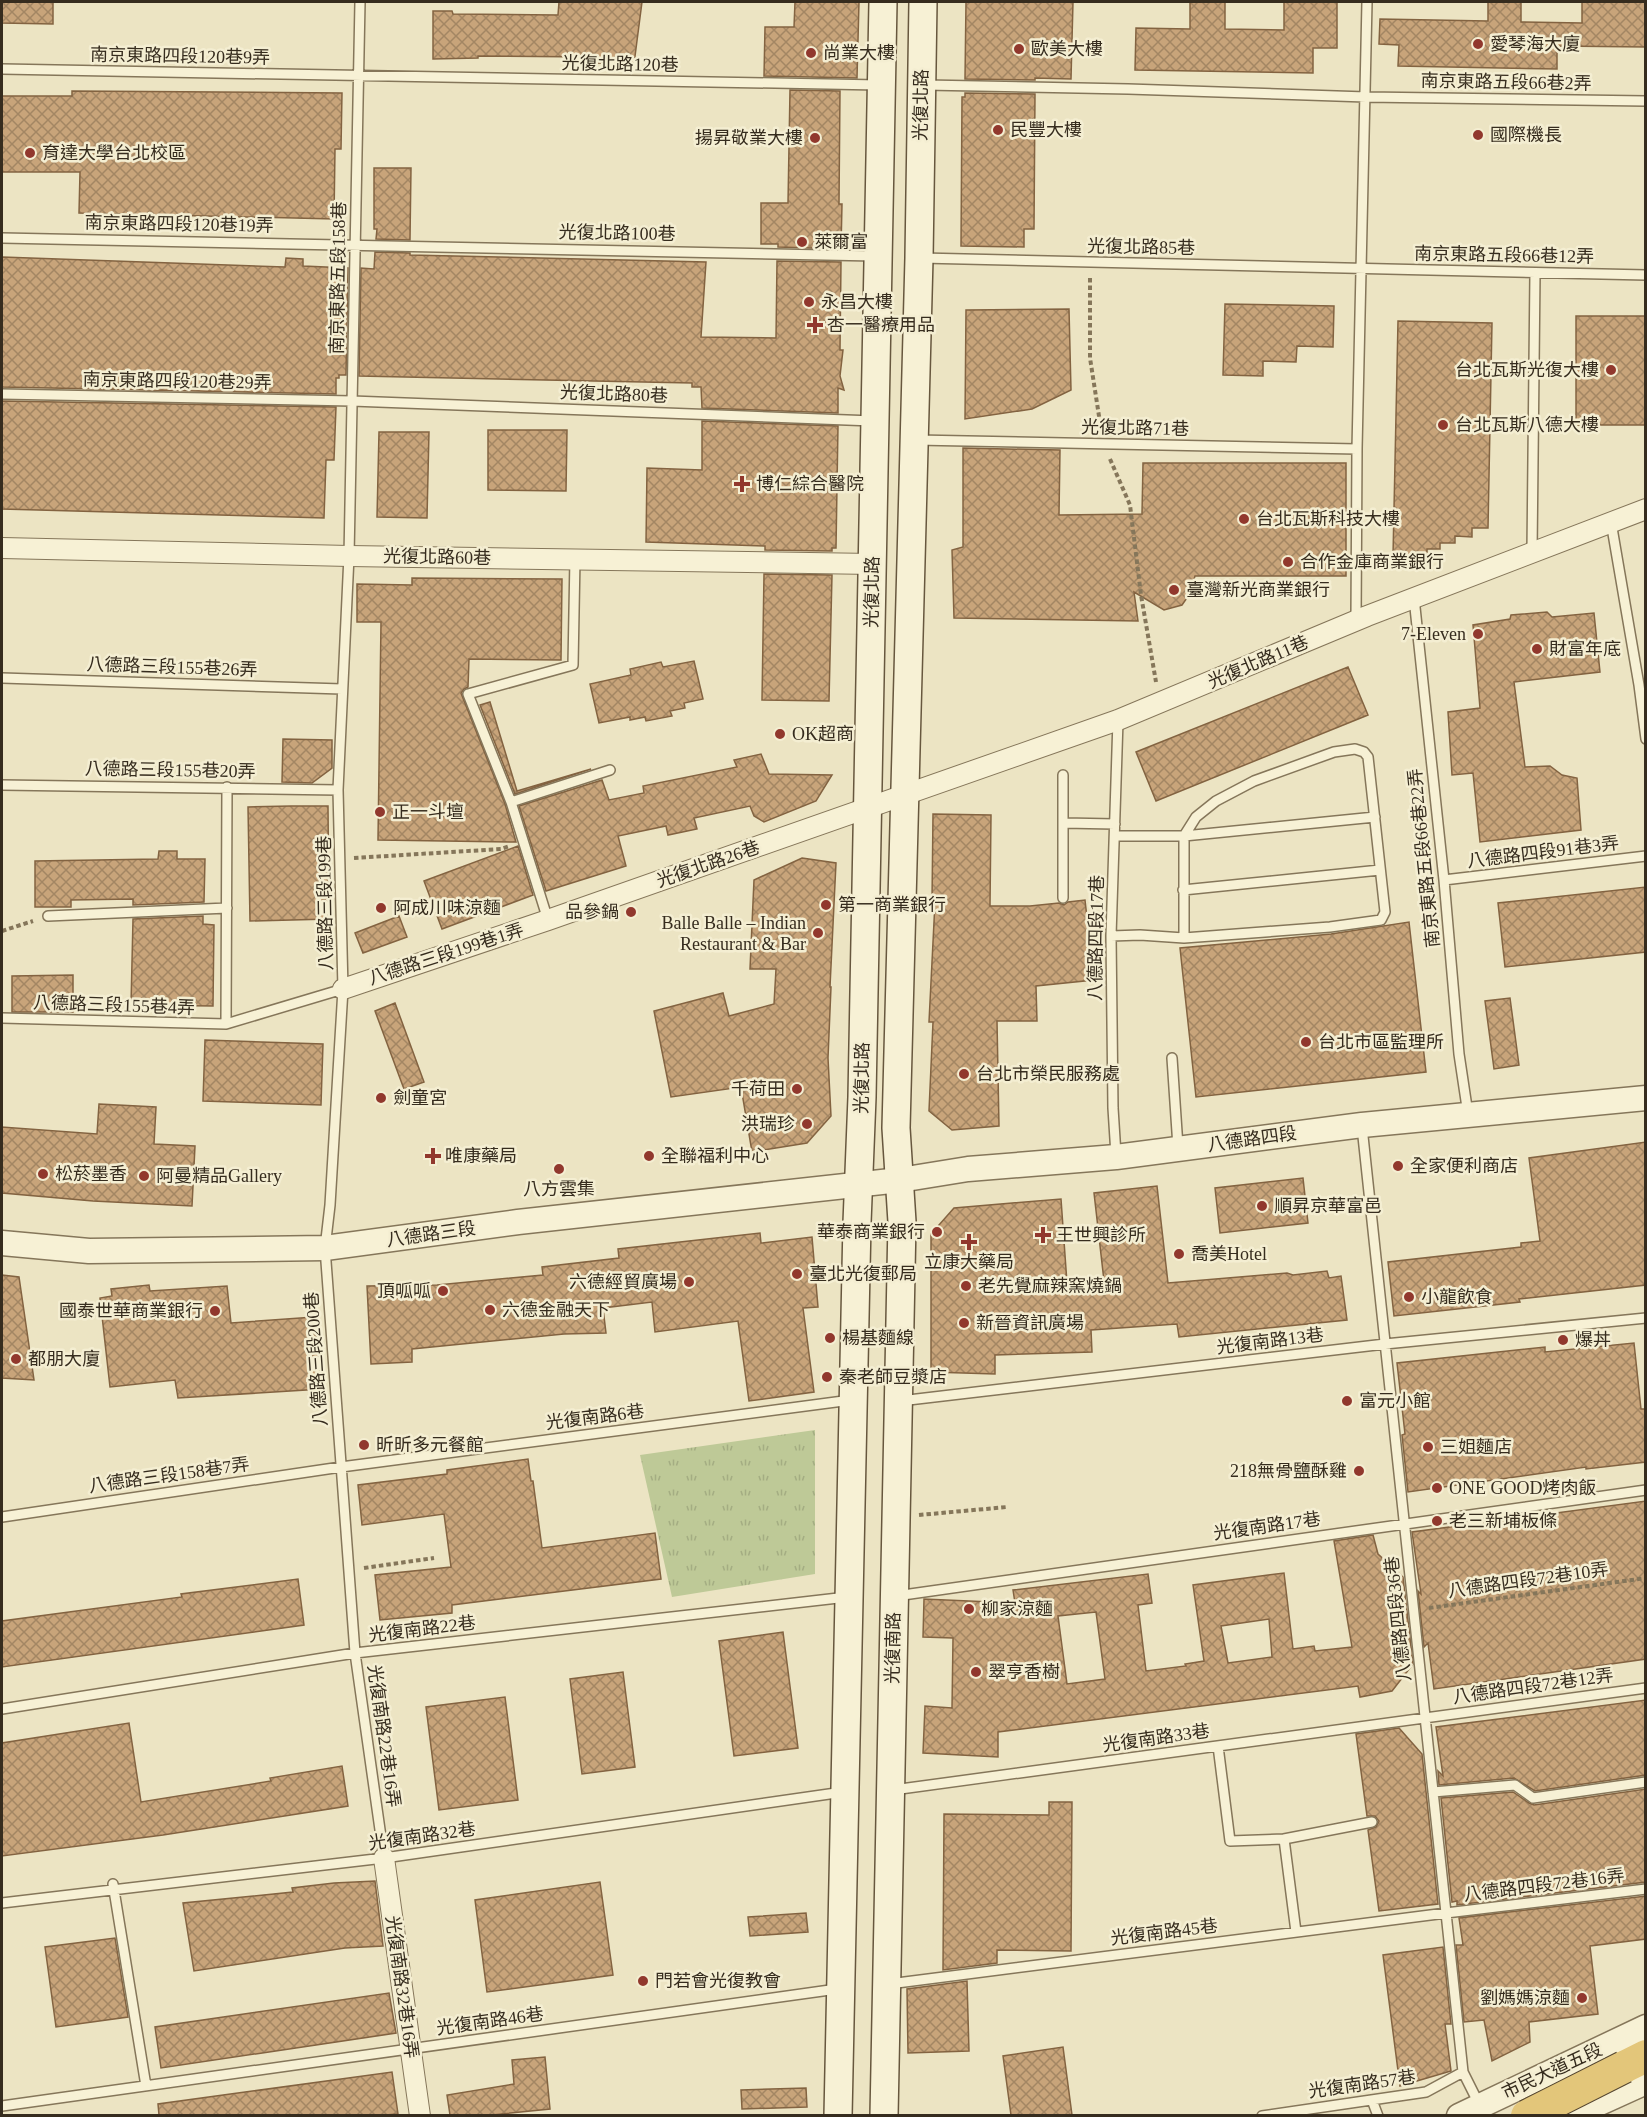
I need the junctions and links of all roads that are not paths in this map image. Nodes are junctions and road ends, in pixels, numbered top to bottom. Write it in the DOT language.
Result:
graph roads {
  1 [pos="360,2"];
  2 [pos="883,2"];
  3 [pos="923,2"];
  4 [pos="1367,2"];
  5 [pos="2,69"];
  6 [pos="359,75"];
  7 [pos="882,85"];
  8 [pos="921,85"];
  9 [pos="1366,97"];
  10 [pos="1646,101"];
  11 [pos="2,238"];
  12 [pos="355,244"];
  13 [pos="878,256"];
  14 [pos="919,258"];
  15 [pos="1362,268"];
  16 [pos="1535,273"];
  17 [pos="1646,275"];
  18 [pos="2,394"];
  19 [pos="352,401"];
  20 [pos="875,421"];
  21 [pos="913,440"];
  22 [pos="1357,449"];
  23 [pos="1646,509"];
  24 [pos="1611,522"];
  25 [pos="2,548"];
  26 [pos="1532,552"];
  27 [pos="349,556"];
  28 [pos="574,558"];
  29 [pos="873,564"];
  30 [pos="1414,598"];
  31 [pos="1356,621"];
  32 [pos="2,678"];
  33 [pos="1642,685"];
  34 [pos="342,689"];
  35 [pos="1118,720"];
  36 [pos="1646,739"];
  37 [pos="610,770"];
  38 [pos="1064,775"];
  39 [pos="2,785"];
  40 [pos="227,787"];
  41 [pos="338,790"];
  42 [pos="904,794"];
  43 [pos="511,802"];
  44 [pos="868,807"];
  45 [pos="1375,817"];
  46 [pos="1064,823"];
  47 [pos="1115,824"];
  48 [pos="1115,836"];
  49 [pos="1184,836"];
  50 [pos="1646,856"];
  51 [pos="1380,870"];
  52 [pos="1444,880"];
  53 [pos="1183,890"];
  54 [pos="1064,898"];
  55 [pos="227,908"];
  56 [pos="48,915"];
  57 [pos="548,920"];
  58 [pos="1111,936"];
  59 [pos="1184,938"];
  60 [pos="343,989"];
  61 [pos="2,1018"];
  62 [pos="226,1024"];
  63 [pos="1172,1058"];
  64 [pos="1646,1098"];
  65 [pos="1468,1114"];
  66 [pos="1362,1125"];
  67 [pos="1179,1149"];
  68 [pos="1116,1157"];
  69 [pos="900,1180"];
  70 [pos="859,1183"];
  71 [pos="2,1243"];
  72 [pos="325,1248"];
  73 [pos="1646,1318"];
  74 [pos="1385,1344"];
  75 [pos="853,1399"];
  76 [pos="898,1401"];
  77 [pos="341,1467"];
  78 [pos="1646,1490"];
  79 [pos="2,1516"];
  80 [pos="1405,1523"];
  81 [pos="349,1571"];
  82 [pos="849,1596"];
  83 [pos="894,1596"];
  84 [pos="355,1653"];
  85 [pos="1646,1688"];
  86 [pos="2,1709"];
  87 [pos="1425,1717"];
  88 [pos="1218,1746"];
  89 [pos="1646,1782"];
  90 [pos="890,1791"];
  91 [pos="845,1792"];
  92 [pos="1433,1792"];
  93 [pos="1372,1822"];
  94 [pos="1284,1839"];
  95 [pos="384,1858"];
  96 [pos="113,1887"];
  97 [pos="1646,1889"];
  98 [pos="2,1904"];
  99 [pos="1446,1913"];
  100 [pos="1296,1932"];
  101 [pos="887,1984"];
  102 [pos="841,1989"];
  103 [pos="1646,2027"];
  104 [pos="411,2049"];
  105 [pos="1638,2068"];
  106 [pos="1463,2072"];
  107 [pos="146,2086"];
  108 [pos="1372,2100"];
  109 [pos="2,2106"];
  110 [pos="1470,2111"];
  111 [pos="420,2115"];
  112 [pos="838,2115"];
  113 [pos="884,2115"];
  114 [pos="1262,2115"];
  115 [pos="1378,2115"];
  116 [pos="1527,2115"];
  117 [pos="1571,2115"];
  1 -- 6 [label="lane, 南京東路五段158巷"];
  2 -- 7 [label="main road, 光復北路"];
  3 -- 8 [label="main road, 光復北路"];
  4 -- 9 [label="lane"];
  5 -- 6 [label="lane, 南京東路四段120巷9弄"];
  6 -- 7 [label="lane, 光復北路120巷"];
  6 -- 12 [label="lane, 南京東路五段158巷"];
  7 -- 13 [label="main road, 光復北路"];
  8 -- 9 [label="lane, 南京東路五段66巷2弄"];
  8 -- 14 [label="main road, 光復北路"];
  9 -- 10 [label="lane, 南京東路五段66巷2弄"];
  9 -- 15 [label="lane"];
  11 -- 12 [label="lane, 南京東路四段120巷19弄"];
  12 -- 13 [label="lane, 光復北路100巷"];
  12 -- 19 [label="lane, 南京東路五段158巷"];
  13 -- 20 [label="main road, 光復北路"];
  14 -- 15 [label="lane, 光復北路85巷"];
  14 -- 21 [label="main road, 光復北路"];
  15 -- 16 [label="lane, 南京東路五段66巷12弄"];
  15 -- 22 [label="lane"];
  16 -- 17 [label="lane, 南京東路五段66巷12弄"];
  16 -- 26 [label="lane"];
  18 -- 19 [label="lane, 南京東路四段120巷29弄"];
  19 -- 20 [label="lane, 光復北路80巷"];
  19 -- 27 [label="lane, 南京東路五段158巷"];
  20 -- 29 [label="main road, 光復北路"];
  21 -- 22 [label="lane, 光復北路71巷"];
  21 -- 42 [label="main road, 光復北路"];
  22 -- 31 [label="lane"];
  23 -- 24 [label="street, 光復北路11巷"];
  24 -- 26 [label="street, 光復北路11巷"];
  24 -- 33 [label="lane"];
  25 -- 27 [label="street, 光復北路60巷"];
  26 -- 30 [label="street, 光復北路11巷"];
  27 -- 28 [label="street, 光復北路60巷"];
  27 -- 34 [label="lane, 八德路三段199巷"];
  28 -- 29 [label="street, 光復北路60巷"];
  28 -- 43 [label="lane"];
  29 -- 44 [label="main road, 光復北路"];
  30 -- 31 [label="street, 光復北路11巷"];
  30 -- 52 [label="lane, 南京東路五段66巷22弄"];
  31 -- 35 [label="street, 光復北路11巷"];
  32 -- 34 [label="lane, 八德路三段155巷26弄"];
  33 -- 36 [label="lane"];
  34 -- 41 [label="lane, 八德路三段199巷"];
  35 -- 42 [label="street, 光復北路11巷"];
  35 -- 47 [label="lane, 八德路四段17巷"];
  37 -- 43 [label="lane"];
  38 -- 46 [label="lane"];
  39 -- 40 [label="lane, 八德路三段155巷20弄"];
  40 -- 41 [label="lane, 八德路三段155巷20弄"];
  40 -- 55 [label="lane"];
  41 -- 60 [label="lane, 八德路三段199巷"];
  42 -- 44 [label="street, 光復北路11巷"];
  42 -- 69 [label="main road, 光復北路"];
  43 -- 57 [label="lane"];
  44 -- 57 [label="street, 光復北路26巷"];
  44 -- 70 [label="main road, 光復北路"];
  45 -- 49 [label="lane"];
  45 -- 49 [label="lane"];
  45 -- 51 [label="lane"];
  46 -- 47 [label="lane"];
  46 -- 54 [label="lane"];
  47 -- 48 [label="lane, 八德路四段17巷"];
  48 -- 49 [label="lane"];
  48 -- 58 [label="lane, 八德路四段17巷"];
  49 -- 53 [label="lane"];
  50 -- 52 [label="lane, 八德路四段91巷3弄"];
  51 -- 53 [label="lane"];
  51 -- 59 [label="lane"];
  52 -- 65 [label="lane, 南京東路五段66巷22弄"];
  53 -- 59 [label="lane"];
  55 -- 56 [label="lane"];
  55 -- 62 [label="lane"];
  57 -- 60 [label="street, 八德路三段199巷1弄"];
  58 -- 59 [label="lane"];
  58 -- 68 [label="lane, 八德路四段17巷"];
  60 -- 62 [label="lane, 八德路三段155巷4弄"];
  60 -- 72 [label="lane, 八德路三段199巷"];
  61 -- 62 [label="lane, 八德路三段155巷4弄"];
  63 -- 67 [label="lane"];
  64 -- 65 [label="street, 八德路四段"];
  65 -- 66 [label="street, 八德路四段"];
  66 -- 67 [label="street, 八德路四段"];
  66 -- 74 [label="lane, 八德路四段36巷"];
  67 -- 68 [label="street, 八德路四段"];
  68 -- 69 [label="street, 八德路四段"];
  69 -- 70 [label="street, 八德路四段"];
  69 -- 76 [label="main road, 光復南路"];
  70 -- 72 [label="street, 八德路三段"];
  70 -- 75 [label="main road"];
  71 -- 72 [label="street, 八德路三段"];
  72 -- 77 [label="lane, 八德路三段200巷"];
  73 -- 74 [label="lane, 光復南路13巷"];
  74 -- 76 [label="lane, 光復南路13巷"];
  74 -- 80 [label="lane, 八德路四段36巷"];
  75 -- 77 [label="lane, 光復南路6巷"];
  75 -- 82 [label="main road"];
  76 -- 83 [label="main road, 光復南路"];
  77 -- 79 [label="lane, 八德路三段158巷7弄"];
  77 -- 81 [label="lane, 八德路三段200巷"];
  78 -- 80 [label="lane, 光復南路17巷"];
  80 -- 83 [label="lane, 光復南路17巷"];
  80 -- 87 [label="lane, 八德路四段36巷"];
  81 -- 84 [label="lane, 光復南路22巷16弄"];
  82 -- 84 [label="lane, 光復南路22巷"];
  82 -- 91 [label="main road"];
  83 -- 90 [label="main road, 光復南路"];
  84 -- 86 [label="lane, 光復南路22巷"];
  84 -- 95 [label="lane, 光復南路22巷16弄"];
  85 -- 87 [label="lane, 八德路四段72巷12弄"];
  87 -- 88 [label="lane, 光復南路33巷"];
  87 -- 92 [label="lane, 八德路四段36巷"];
  88 -- 90 [label="lane, 光復南路33巷"];
  88 -- 94 [label="lane"];
  89 -- 92 [label="lane"];
  90 -- 101 [label="main road, 光復南路"];
  91 -- 95 [label="lane, 光復南路32巷"];
  91 -- 102 [label="main road"];
  92 -- 99 [label="lane, 八德路四段36巷"];
  93 -- 94 [label="lane"];
  94 -- 100 [label="lane"];
  95 -- 96 [label="lane, 光復南路32巷"];
  95 -- 104 [label="street, 光復南路32巷16弄"];
  96 -- 98 [label="lane, 光復南路32巷"];
  96 -- 107 [label="lane"];
  97 -- 99 [label="lane, 八德路四段72巷16弄"];
  99 -- 100 [label="lane, 光復南路45巷"];
  99 -- 106 [label="lane, 八德路四段36巷"];
  100 -- 101 [label="lane, 光復南路45巷"];
  101 -- 113 [label="main road, 光復南路"];
  102 -- 104 [label="lane, 光復南路46巷"];
  102 -- 112 [label="main road"];
  103 -- 110 [label="street, 市民大道五段"];
  104 -- 107 [label="lane, 光復南路46巷"];
  104 -- 111 [label="street, 光復南路32巷16弄"];
  105 -- 116 [label="highway, bridge"];
  105 -- 117 [label="street"];
  106 -- 108 [label="lane, 光復南路57巷"];
  106 -- 110 [label="lane, 八德路四段36巷"];
  107 -- 109 [label="lane, 光復南路46巷"];
  108 -- 114 [label="lane, 光復南路57巷"];
  108 -- 115 [label="lane"];
}
